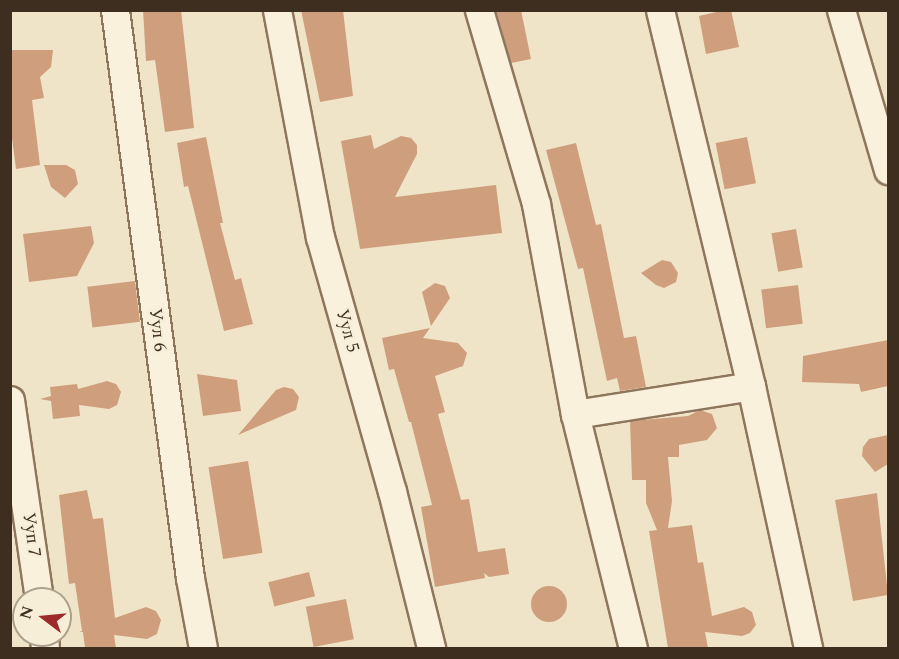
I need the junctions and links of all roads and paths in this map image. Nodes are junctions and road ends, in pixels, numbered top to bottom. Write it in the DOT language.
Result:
graph roads {
  1 [pos="115,10"];
  2 [pos="277,10"];
  3 [pos="479,10"];
  4 [pos="660,10"];
  5 [pos="841,10"];
  6 [pos="888,170"];
  7 [pos="751,386"];
  8 [pos="10,400"];
  9 [pos="575,414"];
  10 [pos="37,587"];
  11 [pos="203,648"];
  12 [pos="431,648"];
  13 [pos="633,648"];
  14 [pos="808,648"];
  1 -- 11 [label="street, Уул 6"];
  2 -- 12 [label="street, Уул 5"];
  3 -- 9 [label="street"];
  4 -- 7 [label="street"];
  5 -- 6 [label="street"];
  7 -- 9 [label="street"];
  7 -- 14 [label="street"];
  8 -- 10 [label="street, Ууп 7"];
  9 -- 13 [label="street"];
}
